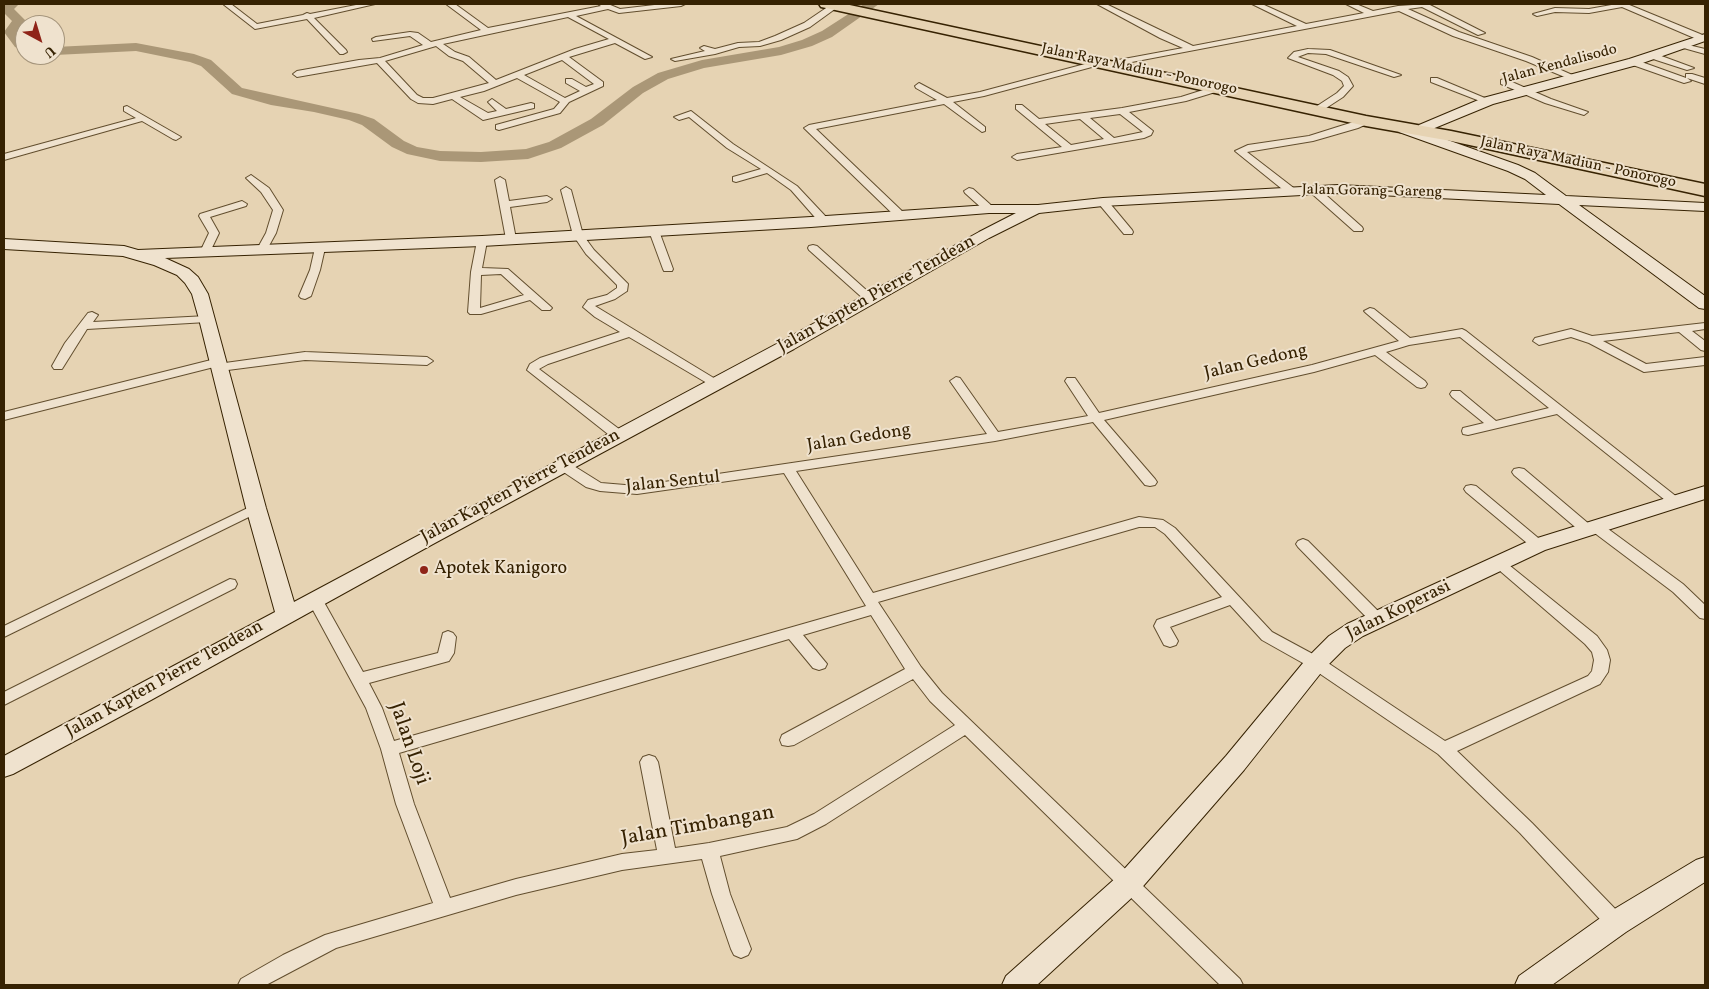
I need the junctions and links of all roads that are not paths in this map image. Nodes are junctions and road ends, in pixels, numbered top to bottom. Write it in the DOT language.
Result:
graph roads {
  1 [pos="227,4"];
  2 [pos="371,4"];
  3 [pos="450,4"];
  4 [pos="681,4"];
  5 [pos="1101,4"];
  6 [pos="1256,4"];
  7 [pos="1350,4"];
  8 [pos="1423,4"];
  9 [pos="1622,4"];
  10 [pos="605,5"];
  11 [pos="834,6"];
  12 [pos="1398,8"];
  13 [pos="1370,13"];
  14 [pos="1537,14"];
  15 [pos="307,15"];
  16 [pos="569,15"];
  17 [pos="1304,26"];
  18 [pos="487,31"];
  19 [pos="1481,32"];
  20 [pos="1704,38"];
  21 [pos="376,39"];
  22 [pos="615,40"];
  23 [pos="433,44"];
  24 [pos="1683,45"];
  25 [pos="704,48"];
  26 [pos="1192,48"];
  27 [pos="343,52"];
  28 [pos="715,52"];
  29 [pos="1705,52"];
  30 [pos="1653,56"];
  31 [pos="563,57"];
  32 [pos="648,57"];
  33 [pos="675,59"];
  34 [pos="381,60"];
  35 [pos="1108,62"];
  36 [pos="1633,62"];
  37 [pos="297,74"];
  38 [pos="1397,75"];
  39 [pos="1689,75"];
  40 [pos="518,76"];
  41 [pos="1575,78"];
  42 [pos="1434,80"];
  43 [pos="1510,80"];
  44 [pos="569,81"];
  45 [pos="1705,81"];
  46 [pos="496,84"];
  47 [pos="919,86"];
  48 [pos="1219,88"];
  49 [pos="585,90"];
  50 [pos="1525,92"];
  51 [pos="453,96"];
  52 [pos="521,96"];
  53 [pos="564,101"];
  54 [pos="492,102"];
  55 [pos="947,102"];
  56 [pos="1488,102"];
  57 [pos="531,106"];
  58 [pos="1019,106"];
  59 [pos="1319,108"];
  60 [pos="127,109"];
  61 [pos="1122,111"];
  62 [pos="504,112"];
  63 [pos="1584,112"];
  64 [pos="543,116"];
  65 [pos="680,117"];
  66 [pos="1083,117"];
  67 [pos="141,119"];
  68 [pos="1366,121"];
  69 [pos="1038,122"];
  70 [pos="498,127"];
  71 [pos="1424,128"];
  72 [pos="982,129"];
  73 [pos="1404,129"];
  74 [pos="1451,136"];
  75 [pos="176,138"];
  76 [pos="1112,141"];
  77 [pos="1069,148"];
  78 [pos="4,157"];
  79 [pos="1017,157"];
  80 [pos="768,170"];
  81 [pos="251,178"];
  82 [pos="736,179"];
  83 [pos="500,180"];
  84 [pos="566,190"];
  85 [pos="1314,190"];
  86 [pos="1705,190"];
  87 [pos="969,191"];
  88 [pos="1291,191"];
  89 [pos="548,198"];
  90 [pos="1562,199"];
  91 [pos="1103,202"];
  92 [pos="242,204"];
  93 [pos="505,205"];
  94 [pos="1705,207"];
  95 [pos="989,209"];
  96 [pos="1038,209"];
  97 [pos="900,215"];
  98 [pos="824,221"];
  99 [pos="1358,229"];
  100 [pos="654,231"];
  101 [pos="1128,232"];
  102 [pos="578,235"];
  103 [pos="511,240"];
  104 [pos="482,242"];
  105 [pos="4,244"];
  106 [pos="320,248"];
  107 [pos="813,248"];
  108 [pos="261,251"];
  109 [pos="206,252"];
  110 [pos="133,255"];
  111 [pos="668,269"];
  112 [pos="476,272"];
  113 [pos="305,296"];
  114 [pos="532,296"];
  115 [pos="870,299"];
  116 [pos="1705,304"];
  117 [pos="546,308"];
  118 [pos="1370,311"];
  119 [pos="92,315"];
  120 [pos="207,320"];
  121 [pos="84,326"];
  122 [pos="1705,326"];
  123 [pos="1681,328"];
  124 [pos="630,333"];
  125 [pos="1593,340"];
  126 [pos="1539,341"];
  127 [pos="1408,342"];
  128 [pos="1705,348"];
  129 [pos="1378,351"];
  130 [pos="1705,360"];
  131 [pos="427,361"];
  132 [pos="219,365"];
  133 [pos="58,366"];
  134 [pos="956,381"];
  135 [pos="1071,381"];
  136 [pos="716,383"];
  137 [pos="1421,384"];
  138 [pos="1456,394"];
  139 [pos="1558,410"];
  140 [pos="4,416"];
  141 [pos="1096,418"];
  142 [pos="1492,424"];
  143 [pos="1468,431"];
  144 [pos="618,435"];
  145 [pos="995,437"];
  146 [pos="564,466"];
  147 [pos="788,468"];
  148 [pos="1519,472"];
  149 [pos="1150,482"];
  150 [pos="1471,489"];
  151 [pos="1705,492"];
  152 [pos="1674,501"];
  153 [pos="256,508"];
  154 [pos="1590,527"];
  155 [pos="1303,544"];
  156 [pos="1538,545"];
  157 [pos="1499,564"];
  158 [pos="230,584"];
  159 [pos="1232,599"];
  160 [pos="315,600"];
  161 [pos="872,604"];
  162 [pos="286,613"];
  163 [pos="1705,614"];
  164 [pos="1377,619"];
  165 [pos="4,632"];
  166 [pos="793,634"];
  167 [pos="448,638"];
  168 [pos="1170,641"];
  169 [pos="1316,663"];
  170 [pos="819,664"];
  171 [pos="916,671"];
  172 [pos="360,679"];
  173 [pos="4,699"];
  174 [pos="965,727"];
  175 [pos="788,740"];
  176 [pos="389,749"];
  177 [pos="1444,749"];
  178 [pos="649,762"];
  179 [pos="4,767"];
  180 [pos="709,851"];
  181 [pos="668,856"];
  182 [pos="1705,868"];
  183 [pos="1128,884"];
  184 [pos="445,909"];
  185 [pos="1616,923"];
  186 [pos="742,949"];
  187 [pos="248,985"];
  188 [pos="1016,985"];
  189 [pos="1232,985"];
  190 [pos="1529,985"];
  1 -- 15 [label="street"];
  2 -- 15 [label="street"];
  3 -- 18 [label="street"];
  4 -- 10 [label="street"];
  5 -- 26 [label="street"];
  6 -- 17 [label="street"];
  7 -- 13 [label="street"];
  8 -- 12 [label="street"];
  8 -- 19 [label="street"];
  9 -- 14 [label="street"];
  9 -- 20 [label="street"];
  10 -- 16 [label="street"];
  11 -- 28 [label="street"];
  11 -- 35 [label="highway, Jalan Raya Madiun - Ponorogo"];
  12 -- 13 [label="street"];
  12 -- 41 [label="street"];
  13 -- 17 [label="street"];
  15 -- 27 [label="street"];
  16 -- 18 [label="street"];
  16 -- 22 [label="street"];
  17 -- 26 [label="street"];
  18 -- 23 [label="street"];
  20 -- 24 [label="street, Jalan Kendalisodo"];
  21 -- 23 [label="street"];
  22 -- 31 [label="street"];
  22 -- 32 [label="street"];
  23 -- 34 [label="street"];
  23 -- 46 [label="street"];
  24 -- 29 [label="street"];
  24 -- 30 [label="street, Jalan Kendalisodo"];
  25 -- 28 [label="street"];
  26 -- 35 [label="street"];
  28 -- 33 [label="street"];
  30 -- 36 [label="street, Jalan Kendalisodo"];
  30 -- 39 [label="street"];
  31 -- 40 [label="street"];
  31 -- 49 [label="street"];
  34 -- 37 [label="street"];
  34 -- 51 [label="street"];
  35 -- 48 [label="highway, Jalan Raya Madiun - Ponorogo"];
  35 -- 55 [label="street"];
  35 -- 59 [label="highway, Jalan Raya Madiun - Ponorogo"];
  36 -- 39 [label="street"];
  36 -- 41 [label="street, Jalan Kendalisodo"];
  38 -- 59 [label="street"];
  39 -- 45 [label="street"];
  40 -- 46 [label="street"];
  40 -- 53 [label="street"];
  41 -- 50 [label="street, Jalan Kendalisodo"];
  42 -- 56 [label="street"];
  43 -- 50 [label="street"];
  44 -- 49 [label="street"];
  46 -- 51 [label="street"];
  47 -- 55 [label="street"];
  48 -- 59 [label="highway, Jalan Raya Madiun - Ponorogo"];
  48 -- 61 [label="street"];
  49 -- 53 [label="street"];
  50 -- 56 [label="street, Jalan Kendalisodo"];
  50 -- 63 [label="street"];
  51 -- 62 [label="street"];
  52 -- 57 [label="street"];
  53 -- 64 [label="street"];
  54 -- 62 [label="street"];
  55 -- 72 [label="street"];
  55 -- 97 [label="street"];
  56 -- 71 [label="street, Jalan Kendalisodo"];
  57 -- 62 [label="street"];
  57 -- 64 [label="street"];
  58 -- 69 [label="street"];
  59 -- 68 [label="highway, Jalan Raya Madiun - Ponorogo"];
  59 -- 71 [label="highway, Jalan Raya Madiun - Ponorogo"];
  60 -- 67 [label="street"];
  61 -- 66 [label="street"];
  61 -- 76 [label="street"];
  64 -- 70 [label="street"];
  65 -- 80 [label="street"];
  66 -- 69 [label="street"];
  66 -- 76 [label="street"];
  67 -- 75 [label="street"];
  67 -- 78 [label="street"];
  68 -- 73 [label="highway, Jalan Raya Madiun - Ponorogo"];
  68 -- 88 [label="street"];
  69 -- 77 [label="street"];
  71 -- 74 [label="highway, Jalan Raya Madiun - Ponorogo"];
  73 -- 74 [label="highway, Jalan Raya Madiun - Ponorogo"];
  73 -- 90 [label="street"];
  74 -- 86 [label="highway, Jalan Raya Madiun - Ponorogo"];
  76 -- 77 [label="street"];
  77 -- 79 [label="street"];
  80 -- 82 [label="street"];
  80 -- 98 [label="street"];
  81 -- 108 [label="street"];
  83 -- 93 [label="street"];
  84 -- 102 [label="street"];
  85 -- 88 [label="street, Jalan Gorang-Gareng"];
  85 -- 90 [label="street, Jalan Gorang-Gareng"];
  85 -- 99 [label="street"];
  87 -- 95 [label="street"];
  88 -- 91 [label="street, Jalan Gorang-Gareng"];
  89 -- 93 [label="street"];
  90 -- 94 [label="street, Jalan Gorang-Gareng"];
  90 -- 116 [label="street"];
  91 -- 96 [label="street, Jalan Gorang-Gareng"];
  91 -- 101 [label="street"];
  92 -- 109 [label="street"];
  93 -- 103 [label="street"];
  95 -- 96 [label="street"];
  95 -- 97 [label="street"];
  96 -- 115 [label="street, Jalan Kapten Pierre Tendean"];
  97 -- 98 [label="street"];
  98 -- 100 [label="street"];
  100 -- 102 [label="street"];
  100 -- 111 [label="street"];
  102 -- 103 [label="street"];
  102 -- 124 [label="street"];
  103 -- 104 [label="street"];
  104 -- 106 [label="street"];
  104 -- 112 [label="street"];
  105 -- 110 [label="street"];
  106 -- 108 [label="street"];
  106 -- 113 [label="street"];
  107 -- 115 [label="street"];
  108 -- 109 [label="street"];
  109 -- 110 [label="street"];
  110 -- 120 [label="street"];
  112 -- 114 [label="street"];
  112 -- 114 [label="street"];
  114 -- 117 [label="street"];
  115 -- 136 [label="street, Jalan Kapten Pierre Tendean"];
  118 -- 127 [label="street"];
  119 -- 121 [label="street"];
  120 -- 121 [label="street"];
  120 -- 132 [label="street"];
  121 -- 133 [label="street"];
  122 -- 123 [label="street"];
  123 -- 125 [label="street"];
  123 -- 128 [label="street"];
  124 -- 136 [label="street"];
  124 -- 144 [label="street"];
  125 -- 126 [label="street"];
  125 -- 130 [label="street"];
  127 -- 129 [label="street, Jalan Gedong"];
  127 -- 139 [label="street, Jalan Gedong"];
  129 -- 137 [label="street"];
  129 -- 141 [label="street, Jalan Gedong"];
  131 -- 132 [label="street"];
  132 -- 140 [label="street"];
  132 -- 153 [label="street"];
  134 -- 145 [label="street"];
  135 -- 141 [label="street"];
  136 -- 144 [label="street, Jalan Kapten Pierre Tendean"];
  138 -- 142 [label="street"];
  139 -- 142 [label="street"];
  139 -- 152 [label="street, Jalan Gedong"];
  141 -- 145 [label="street, Jalan Gedong"];
  141 -- 149 [label="street"];
  142 -- 143 [label="street"];
  144 -- 146 [label="street, Jalan Kapten Pierre Tendean"];
  145 -- 147 [label="street, Jalan Gedong"];
  146 -- 147 [label="street, Jalan Sentul"];
  146 -- 160 [label="street, Jalan Kapten Pierre Tendean"];
  147 -- 161 [label="street"];
  148 -- 154 [label="street"];
  150 -- 156 [label="street"];
  151 -- 152 [label="street, Jalan Koperasi"];
  152 -- 154 [label="street, Jalan Koperasi"];
  153 -- 162 [label="street"];
  153 -- 165 [label="street"];
  154 -- 156 [label="street, Jalan Koperasi"];
  154 -- 163 [label="street"];
  155 -- 164 [label="street"];
  156 -- 157 [label="street, Jalan Koperasi"];
  157 -- 164 [label="street, Jalan Koperasi"];
  157 -- 177 [label="street"];
  158 -- 173 [label="street"];
  159 -- 161 [label="street"];
  159 -- 168 [label="street"];
  159 -- 169 [label="street"];
  160 -- 162 [label="street, Jalan Kapten Pierre Tendean"];
  160 -- 172 [label="street, Jalan Loji"];
  161 -- 166 [label="street"];
  161 -- 171 [label="street"];
  162 -- 179 [label="street, Jalan Kapten Pierre Tendean"];
  164 -- 169 [label="street, Jalan Koperasi"];
  166 -- 170 [label="street"];
  166 -- 176 [label="street"];
  167 -- 172 [label="street"];
  169 -- 177 [label="street"];
  169 -- 183 [label="street, Jalan Koperasi"];
  171 -- 174 [label="street"];
  171 -- 175 [label="street"];
  172 -- 176 [label="street, Jalan Loji"];
  174 -- 180 [label="street, Jalan Timbangan"];
  174 -- 183 [label="street"];
  176 -- 184 [label="street, Jalan Loji"];
  177 -- 185 [label="street"];
  178 -- 181 [label="street"];
  180 -- 181 [label="street, Jalan Timbangan"];
  180 -- 186 [label="street"];
  181 -- 184 [label="street, Jalan Timbangan"];
  182 -- 185 [label="street"];
  183 -- 188 [label="street"];
  183 -- 189 [label="street"];
  184 -- 187 [label="street, Jalan Timbangan"];
  185 -- 190 [label="street"];
}
